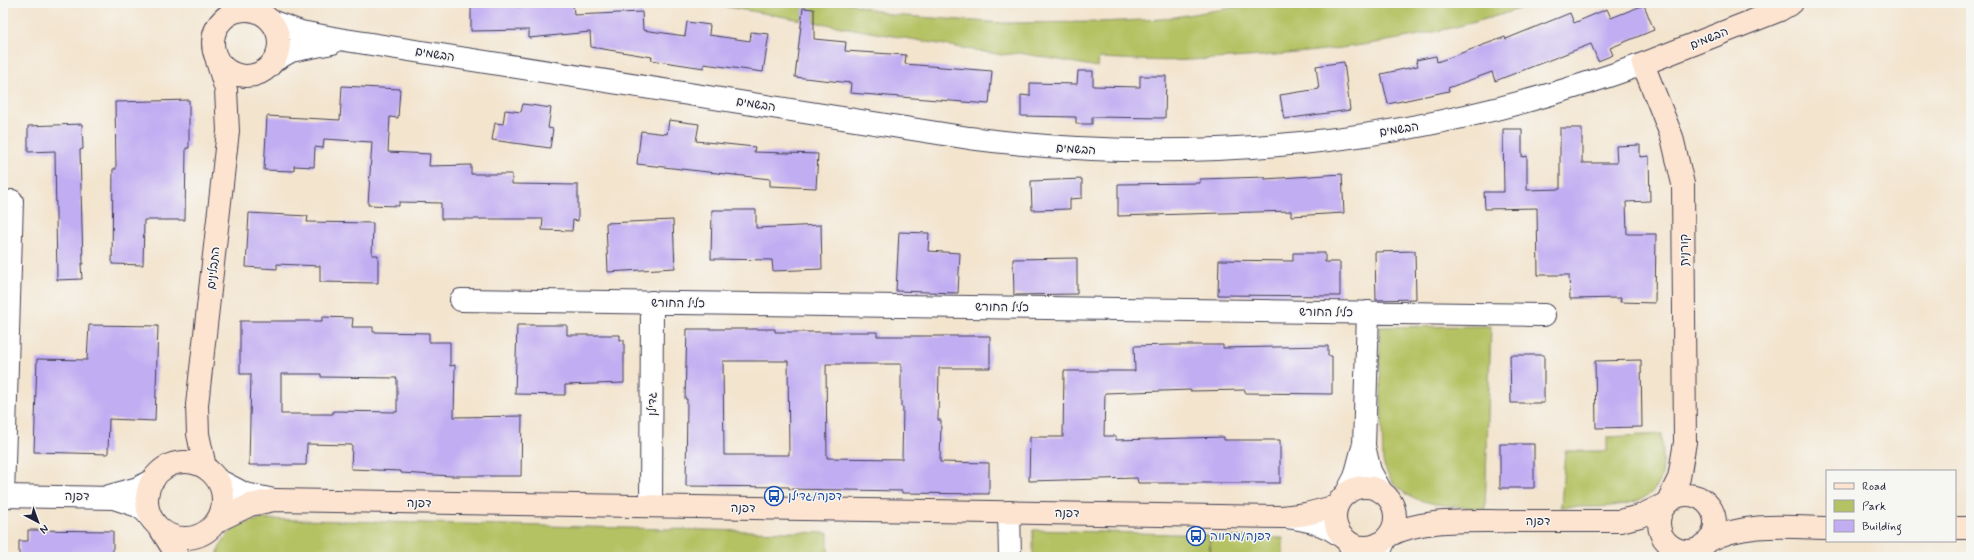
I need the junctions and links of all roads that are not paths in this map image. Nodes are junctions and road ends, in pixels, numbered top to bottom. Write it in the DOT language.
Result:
graph roads {
  1 [pos="231,3"];
  2 [pos="1792,3"];
  3 [pos="265,14"];
  4 [pos="217,26"];
  5 [pos="347,40"];
  6 [pos="217,61"];
  7 [pos="1643,64"];
  8 [pos="269,66"];
  9 [pos="228,131"];
  10 [pos="12,201"];
  11 [pos="6,291"];
  12 [pos="461,300"];
  13 [pos="652,302"];
  14 [pos="1368,312"];
  15 [pos="1544,315"];
  16 [pos="197,404"];
  17 [pos="1685,442"];
  18 [pos="1364,446"];
  19 [pos="160,473"];
  20 [pos="212,474"];
  21 [pos="3,496"];
  22 [pos="1386,496"];
  23 [pos="104,497"];
  24 [pos="274,500"];
  25 [pos="1342,500"];
  26 [pos="1667,503"];
  27 [pos="651,506"];
  28 [pos="1710,506"];
  29 [pos="1010,512"];
  30 [pos="1283,517"];
  31 [pos="1615,521"];
  32 [pos="1462,522"];
  33 [pos="157,525"];
  34 [pos="212,526"];
  35 [pos="1758,527"];
  36 [pos="1826,528"];
  37 [pos="1956,528"];
  38 [pos="1971,528"];
  39 [pos="1384,544"];
  40 [pos="1349,545"];
  41 [pos="1672,548"];
  42 [pos="1703,548"];
  43 [pos="178,557"];
  44 [pos="192,557"];
  45 [pos="1010,557"];
  1 -- 4 [label="street"];
  2 -- 7 [label="street, הבשמים"];
  3 -- 4 [label="street"];
  3 -- 5 [label="street, הבשמים"];
  3 -- 8 [label="street"];
  4 -- 6 [label="street"];
  5 -- 7 [label="street, הבשמים"];
  5 -- 8 [label="street, הבשמים"];
  6 -- 8 [label="street"];
  6 -- 9 [label="street, התבלינים"];
  7 -- 17 [label="street, קורנית"];
  8 -- 9 [label="street, התבלינים"];
  9 -- 16 [label="street, התבלינים"];
  10 -- 11 [label="street"];
  11 -- 21 [label="street"];
  12 -- 13 [label="street, כליל החורש"];
  13 -- 14 [label="street, כליל החורש"];
  13 -- 27 [label="street, גדילן"];
  14 -- 15 [label="street, כליל החורש"];
  14 -- 18 [label="street"];
  16 -- 19 [label="street, התבלינים"];
  16 -- 20 [label="street, התבלינים"];
  17 -- 26 [label="street, קורנית"];
  17 -- 28 [label="street, קורנית"];
  18 -- 22 [label="street"];
  18 -- 25 [label="street"];
  19 -- 20 [label="street"];
  19 -- 23 [label="street, דפנה"];
  19 -- 33 [label="street"];
  20 -- 24 [label="street, דפנה"];
  20 -- 34 [label="street"];
  21 -- 23 [label="street, דפנה"];
  22 -- 25 [label="street"];
  22 -- 32 [label="street, דפנה"];
  22 -- 39 [label="street"];
  23 -- 33 [label="street, דפנה"];
  24 -- 27 [label="street, דפנה"];
  24 -- 34 [label="street, דפנה"];
  25 -- 30 [label="street, דפנה"];
  25 -- 40 [label="street"];
  26 -- 28 [label="street"];
  26 -- 31 [label="street, דפנה"];
  26 -- 41 [label="street"];
  27 -- 29 [label="street, דפנה"];
  28 -- 35 [label="street"];
  28 -- 42 [label="street"];
  29 -- 30 [label="street, דפנה"];
  29 -- 45 [label="street"];
  30 -- 40 [label="street, דפנה"];
  31 -- 32 [label="street, דפנה"];
  31 -- 41 [label="street, דפנה"];
  32 -- 39 [label="street, דפנה"];
  33 -- 34 [label="street"];
  33 -- 43 [label="street"];
  34 -- 44 [label="street"];
  35 -- 36 [label="street"];
  35 -- 42 [label="street"];
  37 -- 38 [label="street"];
  39 -- 40 [label="street"];
  41 -- 42 [label="street"];
}
